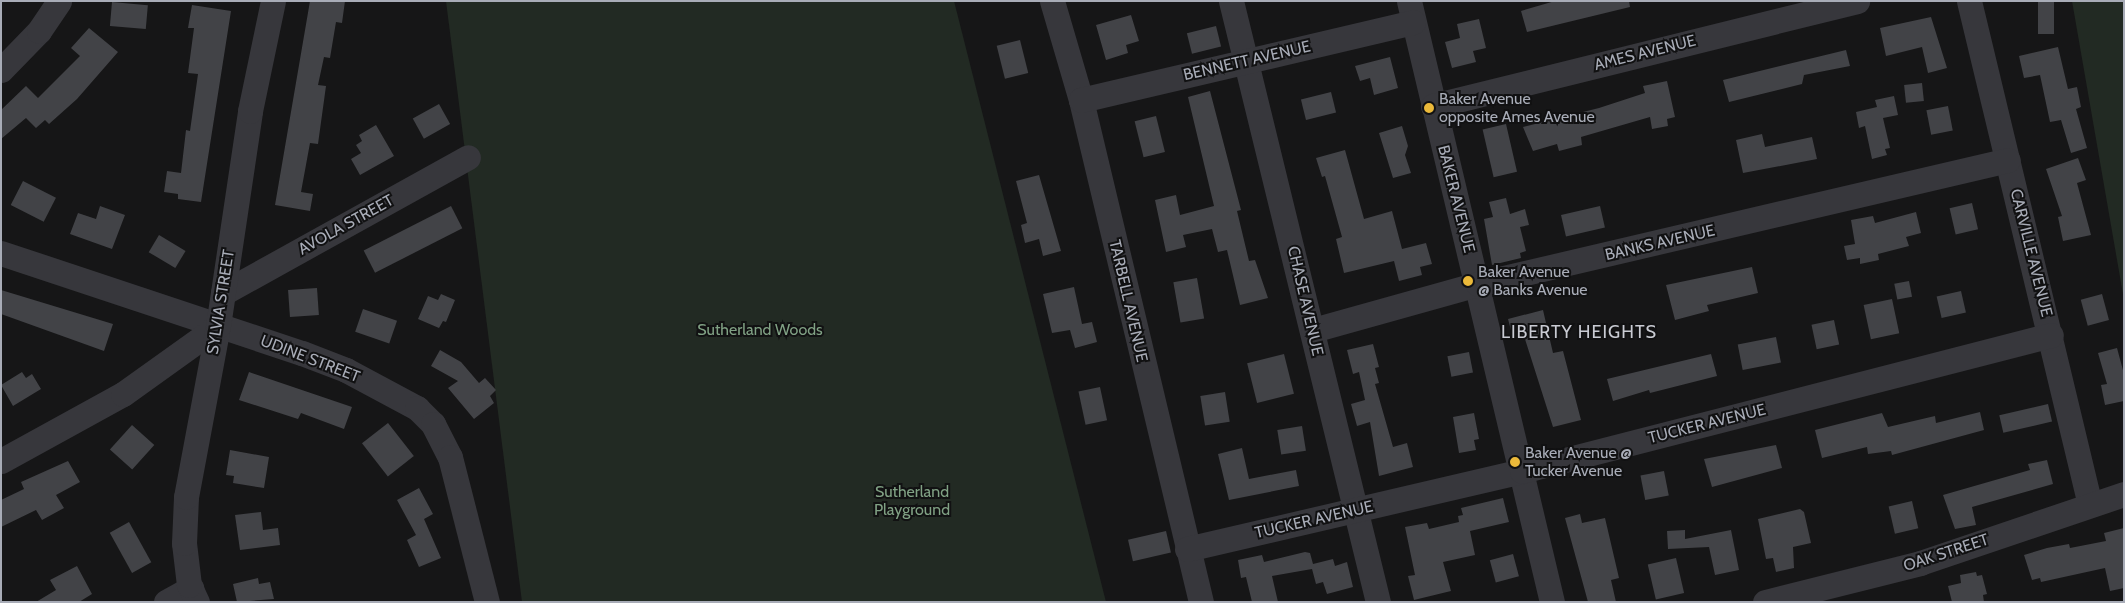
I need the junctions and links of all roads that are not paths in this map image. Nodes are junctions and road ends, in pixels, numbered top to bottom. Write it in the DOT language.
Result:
graph roads {
  1 [pos="59,1"];
  2 [pos="273,1"];
  3 [pos="1052,1"];
  4 [pos="1231,1"];
  5 [pos="1856,1"];
  6 [pos="1969,1"];
  7 [pos="1411,11"];
  8 [pos="1246,60"];
  9 [pos="1,70"];
  10 [pos="1081,100"];
  11 [pos="1433,106"];
  12 [pos="468,157"];
  13 [pos="2008,160"];
  14 [pos="1,253"];
  15 [pos="1478,284"];
  16 [pos="223,293"];
  17 [pos="218,326"];
  18 [pos="1312,330"];
  19 [pos="2051,335"];
  20 [pos="1,462"];
  21 [pos="1522,470"];
  22 [pos="2124,494"];
  23 [pos="2090,504"];
  24 [pos="1356,510"];
  25 [pos="1187,549"];
  26 [pos="194,595"];
  27 [pos="166,602"];
  28 [pos="487,602"];
  29 [pos="1201,602"];
  30 [pos="1378,602"];
  31 [pos="1552,602"];
  32 [pos="1765,602"];
  1 -- 9 [label="street"];
  2 -- 16 [label="street, SYLVIA STREET"];
  3 -- 10 [label="street, TARBELL AVENUE"];
  4 -- 8 [label="street, CHASE AVENUE"];
  5 -- 11 [label="street, AMES AVENUE"];
  6 -- 13 [label="street, CARVILLE AVENUE"];
  7 -- 8 [label="street, BENNETT AVENUE"];
  7 -- 11 [label="street, BAKER AVENUE"];
  8 -- 10 [label="street, BENNETT AVENUE"];
  8 -- 18 [label="street, CHASE AVENUE"];
  10 -- 25 [label="street, TARBELL AVENUE"];
  11 -- 15 [label="street, BAKER AVENUE"];
  12 -- 16 [label="street, AVOLA STREET"];
  13 -- 15 [label="street, BANKS AVENUE"];
  13 -- 19 [label="street, CARVILLE AVENUE"];
  14 -- 17 [label="street, UDINE STREET"];
  15 -- 18 [label="street, BANKS AVENUE"];
  15 -- 21 [label="street, BAKER AVENUE"];
  16 -- 17 [label="street, SYLVIA STREET"];
  17 -- 20 [label="street"];
  17 -- 26 [label="street, SYLVIA STREET"];
  17 -- 28 [label="street, UDINE STREET"];
  18 -- 24 [label="street, CHASE AVENUE"];
  19 -- 21 [label="street, TUCKER AVENUE"];
  19 -- 23 [label="street, CARVILLE AVENUE"];
  21 -- 24 [label="street, TUCKER AVENUE"];
  21 -- 31 [label="street, BAKER AVENUE"];
  22 -- 23 [label="street, OAK STREET"];
  23 -- 32 [label="street, OAK STREET"];
  24 -- 25 [label="street, TUCKER AVENUE"];
  24 -- 30 [label="street, CHASE AVENUE"];
  25 -- 29 [label="street, TARBELL AVENUE"];
  26 -- 27 [label="street"];
}
